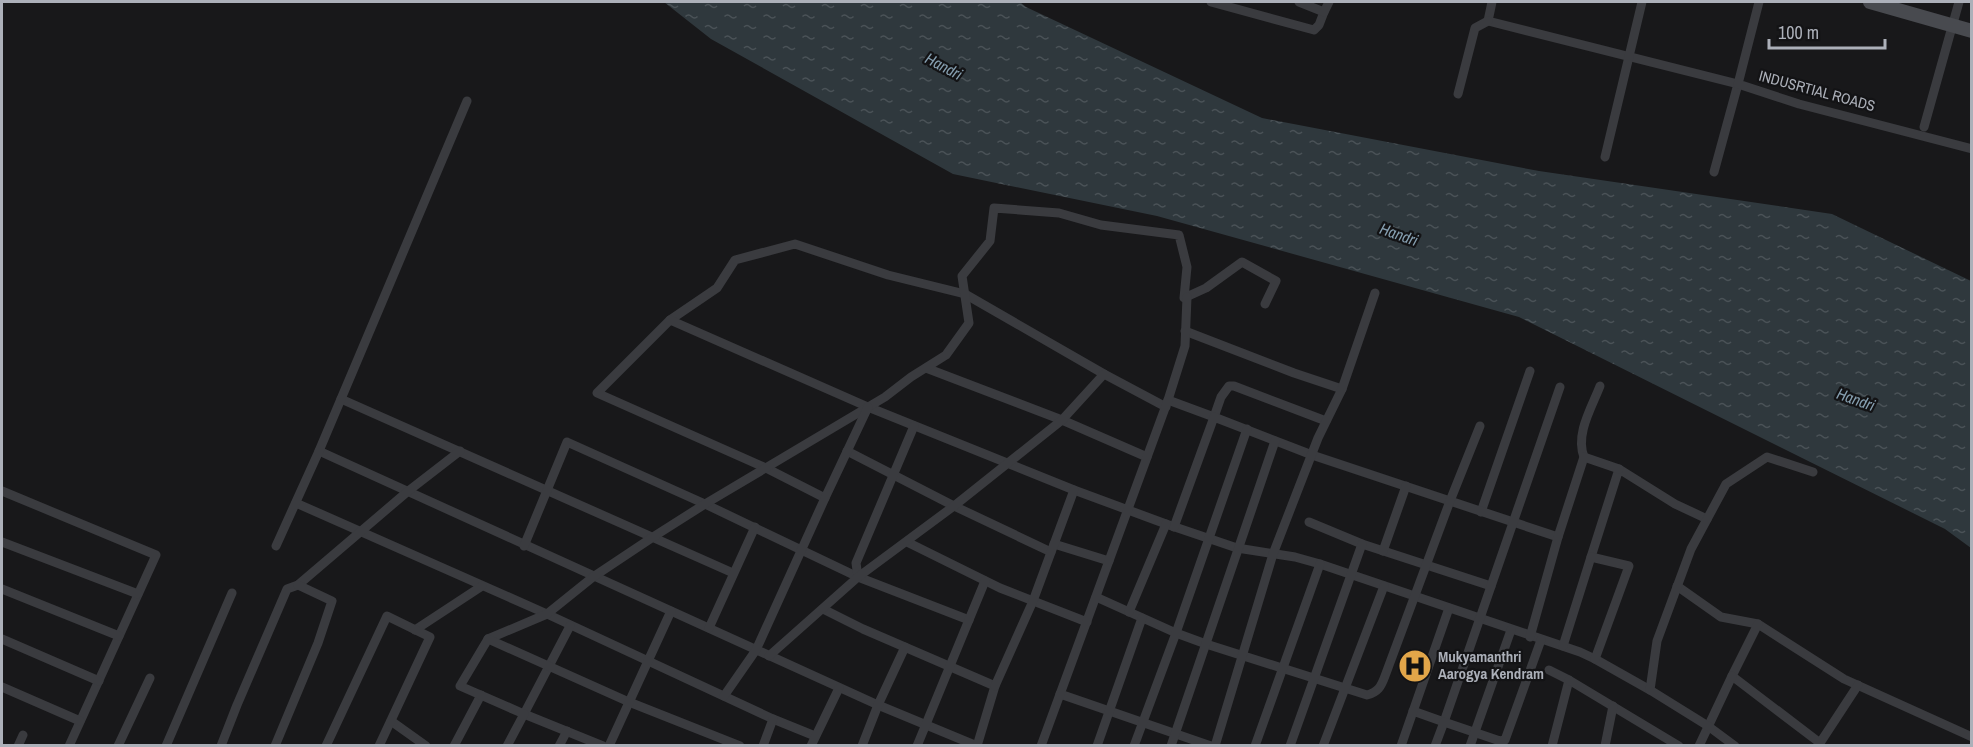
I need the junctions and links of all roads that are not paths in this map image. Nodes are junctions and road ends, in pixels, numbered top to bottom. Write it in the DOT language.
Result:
graph roads {
  1 [pos="1211,2"];
  2 [pos="1299,2"];
  3 [pos="1329,2"];
  4 [pos="1492,2"];
  5 [pos="1642,2"];
  6 [pos="1759,2"];
  7 [pos="1870,2"];
  8 [pos="1959,2"];
  9 [pos="1324,12"];
  10 [pos="1488,21"];
  11 [pos="1953,24"];
  12 [pos="1971,31"];
  13 [pos="1630,58"];
  14 [pos="1738,84"];
  15 [pos="1458,94"];
  16 [pos="467,101"];
  17 [pos="1924,127"];
  18 [pos="1971,149"];
  19 [pos="1605,158"];
  20 [pos="1714,172"];
  21 [pos="965,294"];
  22 [pos="1375,294"];
  23 [pos="1186,297"];
  24 [pos="1265,303"];
  25 [pos="670,320"];
  26 [pos="1185,331"];
  27 [pos="926,368"];
  28 [pos="1530,371"];
  29 [pos="1104,374"];
  30 [pos="1600,386"];
  31 [pos="1560,387"];
  32 [pos="1342,389"];
  33 [pos="341,399"];
  34 [pos="1167,404"];
  35 [pos="868,407"];
  36 [pos="1214,417"];
  37 [pos="1062,420"];
  38 [pos="1326,421"];
  39 [pos="914,426"];
  40 [pos="1480,426"];
  41 [pos="1247,429"];
  42 [pos="1275,441"];
  43 [pos="319,451"];
  44 [pos="460,451"];
  45 [pos="847,451"];
  46 [pos="1312,455"];
  47 [pos="1147,457"];
  48 [pos="1584,457"];
  49 [pos="1008,462"];
  50 [pos="766,468"];
  51 [pos="1619,469"];
  52 [pos="1813,472"];
  53 [pos="894,475"];
  54 [pos="1406,486"];
  55 [pos="547,490"];
  56 [pos="1074,490"];
  57 [pos="2,491"];
  58 [pos="407,492"];
  59 [pos="825,498"];
  60 [pos="1450,501"];
  61 [pos="296,503"];
  62 [pos="705,504"];
  63 [pos="954,506"];
  64 [pos="1127,509"];
  65 [pos="1481,512"];
  66 [pos="1707,519"];
  67 [pos="1308,522"];
  68 [pos="1513,522"];
  69 [pos="1170,525"];
  70 [pos="755,527"];
  71 [pos="361,532"];
  72 [pos="653,537"];
  73 [pos="1558,537"];
  74 [pos="1208,538"];
  75 [pos="2,542"];
  76 [pos="907,542"];
  77 [pos="1362,543"];
  78 [pos="276,546"];
  79 [pos="524,546"];
  80 [pos="1053,548"];
  81 [pos="1237,548"];
  82 [pos="802,549"];
  83 [pos="1383,551"];
  84 [pos="1273,554"];
  85 [pos="1591,557"];
  86 [pos="1109,561"];
  87 [pos="1320,564"];
  88 [pos="1427,565"];
  89 [pos="733,573"];
  90 [pos="1351,575"];
  91 [pos="593,577"];
  92 [pos="858,577"];
  93 [pos="985,581"];
  94 [pos="298,585"];
  95 [pos="482,586"];
  96 [pos="1384,586"];
  97 [pos="1491,586"];
  98 [pos="1677,586"];
  99 [pos="2,588"];
  100 [pos="232,593"];
  101 [pos="138,594"];
  102 [pos="1096,597"];
  103 [pos="1415,597"];
  104 [pos="1033,601"];
  105 [pos="1449,608"];
  106 [pos="823,609"];
  107 [pos="671,611"];
  108 [pos="1129,612"];
  109 [pos="547,614"];
  110 [pos="1142,618"];
  111 [pos="1479,619"];
  112 [pos="969,620"];
  113 [pos="1087,622"];
  114 [pos="1758,624"];
  115 [pos="570,626"];
  116 [pos="709,628"];
  117 [pos="416,630"];
  118 [pos="1511,630"];
  119 [pos="1176,633"];
  120 [pos="119,636"];
  121 [pos="1530,637"];
  122 [pos="2,639"];
  123 [pos="488,639"];
  124 [pos="1541,640"];
  125 [pos="1206,644"];
  126 [pos="1563,646"];
  127 [pos="905,647"];
  128 [pos="756,650"];
  129 [pos="1243,654"];
  130 [pos="769,656"];
  131 [pos="1595,659"];
  132 [pos="648,661"];
  133 [pos="950,665"];
  134 [pos="549,667"];
  135 [pos="1283,668"];
  136 [pos="1549,670"];
  137 [pos="1732,676"];
  138 [pos="150,678"];
  139 [pos="1314,678"];
  140 [pos="1569,680"];
  141 [pos="99,681"];
  142 [pos="1858,685"];
  143 [pos="995,686"];
  144 [pos="2,687"];
  145 [pos="839,688"];
  146 [pos="1344,688"];
  147 [pos="1650,690"];
  148 [pos="1060,694"];
  149 [pos="481,695"];
  150 [pos="724,696"];
  151 [pos="629,702"];
  152 [pos="878,705"];
  153 [pos="1613,706"];
  154 [pos="1108,710"];
  155 [pos="1413,711"];
  156 [pos="524,714"];
  157 [pos="773,719"];
  158 [pos="80,721"];
  159 [pos="391,721"];
  160 [pos="1143,722"];
  161 [pos="1444,722"];
  162 [pos="925,724"];
  163 [pos="1708,726"];
  164 [pos="567,731"];
  165 [pos="1474,733"];
  166 [pos="1176,734"];
  167 [pos="23,735"];
  168 [pos="815,736"];
  169 [pos="1971,737"];
  170 [pos="1505,743"];
  171 [pos="1821,744"];
  172 [pos="18,746"];
  173 [pos="69,746"];
  174 [pos="118,746"];
  175 [pos="166,746"];
  176 [pos="221,746"];
  177 [pos="275,746"];
  178 [pos="326,746"];
  179 [pos="379,746"];
  180 [pos="426,746"];
  181 [pos="454,746"];
  182 [pos="507,746"];
  183 [pos="559,746"];
  184 [pos="603,746"];
  185 [pos="609,746"];
  186 [pos="740,746"];
  187 [pos="763,746"];
  188 [pos="811,746"];
  189 [pos="862,746"];
  190 [pos="917,746"];
  191 [pos="1041,746"];
  192 [pos="1097,746"];
  193 [pos="1134,746"];
  194 [pos="1171,746"];
  195 [pos="1213,746"];
  196 [pos="1256,746"];
  197 [pos="1290,746"];
  198 [pos="1323,746"];
  199 [pos="1401,746"];
  200 [pos="1435,746"];
  201 [pos="1470,746"];
  202 [pos="1552,746"];
  203 [pos="1605,746"];
  204 [pos="1679,746"];
  205 [pos="1700,746"];
  206 [pos="1735,746"];
  1 -- 9 [label="street"];
  2 -- 9 [label="street"];
  3 -- 9 [label="street"];
  4 -- 10 [label="street"];
  5 -- 13 [label="street"];
  6 -- 14 [label="street, INDUSRTIAL ROADS"];
  7 -- 11 [label="main road"];
  8 -- 11 [label="street"];
  10 -- 13 [label="street"];
  10 -- 15 [label="street"];
  11 -- 12 [label="main road"];
  11 -- 17 [label="street"];
  13 -- 14 [label="street"];
  13 -- 19 [label="street"];
  14 -- 18 [label="street, INDUSRTIAL ROADS"];
  14 -- 20 [label="street"];
  16 -- 33 [label="street"];
  21 -- 23 [label="street"];
  21 -- 25 [label="street"];
  21 -- 27 [label="street"];
  21 -- 29 [label="street"];
  22 -- 32 [label="street"];
  23 -- 24 [label="street"];
  23 -- 26 [label="street"];
  25 -- 35 [label="street"];
  25 -- 50 [label="street"];
  26 -- 32 [label="street"];
  26 -- 34 [label="street"];
  27 -- 35 [label="street"];
  27 -- 37 [label="street"];
  28 -- 65 [label="street"];
  29 -- 34 [label="street"];
  29 -- 37 [label="street"];
  30 -- 48 [label="street"];
  31 -- 68 [label="street"];
  32 -- 38 [label="street"];
  33 -- 43 [label="street"];
  33 -- 44 [label="street"];
  34 -- 36 [label="street"];
  34 -- 47 [label="street"];
  35 -- 39 [label="street"];
  35 -- 45 [label="street"];
  35 -- 50 [label="street"];
  36 -- 38 [label="street"];
  36 -- 41 [label="street"];
  36 -- 69 [label="street"];
  37 -- 47 [label="street"];
  37 -- 49 [label="street"];
  38 -- 46 [label="street"];
  39 -- 49 [label="street"];
  39 -- 53 [label="street"];
  40 -- 60 [label="street"];
  41 -- 42 [label="street"];
  41 -- 74 [label="street"];
  42 -- 46 [label="street"];
  42 -- 81 [label="street"];
  43 -- 58 [label="street"];
  43 -- 61 [label="street"];
  44 -- 55 [label="street"];
  44 -- 58 [label="street"];
  45 -- 53 [label="street"];
  45 -- 59 [label="street"];
  46 -- 54 [label="street"];
  46 -- 84 [label="street"];
  47 -- 64 [label="street"];
  48 -- 51 [label="street"];
  48 -- 73 [label="street"];
  49 -- 56 [label="street"];
  49 -- 63 [label="street"];
  50 -- 59 [label="street"];
  50 -- 62 [label="street"];
  51 -- 66 [label="street"];
  51 -- 85 [label="street"];
  52 -- 66 [label="street"];
  53 -- 63 [label="street"];
  53 -- 92 [label="street"];
  54 -- 60 [label="street"];
  54 -- 83 [label="street"];
  55 -- 62 [label="street"];
  55 -- 72 [label="street"];
  55 -- 79 [label="street"];
  56 -- 64 [label="street"];
  56 -- 80 [label="street"];
  57 -- 101 [label="street"];
  58 -- 71 [label="street"];
  58 -- 79 [label="street"];
  59 -- 82 [label="street"];
  60 -- 65 [label="street"];
  60 -- 88 [label="street"];
  61 -- 71 [label="street"];
  61 -- 78 [label="street"];
  62 -- 70 [label="street"];
  62 -- 72 [label="street"];
  63 -- 76 [label="street"];
  63 -- 80 [label="street"];
  64 -- 69 [label="street"];
  64 -- 86 [label="street"];
  65 -- 68 [label="street"];
  66 -- 98 [label="street"];
  67 -- 77 [label="street"];
  68 -- 73 [label="street"];
  68 -- 97 [label="street"];
  69 -- 74 [label="street"];
  69 -- 108 [label="street"];
  70 -- 82 [label="street"];
  70 -- 89 [label="street"];
  71 -- 94 [label="street"];
  71 -- 95 [label="street"];
  72 -- 89 [label="street"];
  72 -- 91 [label="street"];
  73 -- 121 [label="street"];
  74 -- 81 [label="street"];
  74 -- 119 [label="street"];
  75 -- 101 [label="street"];
  76 -- 92 [label="street"];
  76 -- 93 [label="street"];
  77 -- 83 [label="street"];
  77 -- 90 [label="street"];
  79 -- 91 [label="street"];
  80 -- 86 [label="street"];
  80 -- 104 [label="street"];
  81 -- 84 [label="street"];
  81 -- 125 [label="street"];
  82 -- 92 [label="street"];
  82 -- 128 [label="street"];
  83 -- 88 [label="street"];
  84 -- 87 [label="street"];
  84 -- 129 [label="street"];
  85 -- 126 [label="street"];
  85 -- 131 [label="street"];
  86 -- 102 [label="street"];
  87 -- 90 [label="street"];
  87 -- 135 [label="street"];
  88 -- 97 [label="street"];
  88 -- 103 [label="street"];
  89 -- 116 [label="street"];
  90 -- 96 [label="street"];
  90 -- 139 [label="street"];
  91 -- 107 [label="street"];
  91 -- 109 [label="street"];
  92 -- 106 [label="street"];
  92 -- 112 [label="street"];
  93 -- 104 [label="street"];
  93 -- 112 [label="street"];
  94 -- 176 [label="street"];
  94 -- 177 [label="street"];
  95 -- 109 [label="street"];
  95 -- 117 [label="street"];
  96 -- 103 [label="street"];
  96 -- 146 [label="street"];
  97 -- 111 [label="street"];
  98 -- 114 [label="street"];
  98 -- 147 [label="street"];
  99 -- 120 [label="street"];
  100 -- 175 [label="street"];
  101 -- 120 [label="street"];
  102 -- 108 [label="street"];
  102 -- 113 [label="street"];
  103 -- 105 [label="street"];
  103 -- 146 [label="street"];
  104 -- 113 [label="street"];
  104 -- 143 [label="street"];
  105 -- 111 [label="street"];
  105 -- 155 [label="street"];
  106 -- 127 [label="street"];
  106 -- 130 [label="street"];
  107 -- 116 [label="street"];
  107 -- 132 [label="street"];
  108 -- 110 [label="street"];
  109 -- 115 [label="street"];
  109 -- 123 [label="street"];
  110 -- 119 [label="street"];
  110 -- 154 [label="street"];
  111 -- 118 [label="street"];
  111 -- 161 [label="street"];
  112 -- 133 [label="street"];
  113 -- 148 [label="street"];
  114 -- 137 [label="street"];
  114 -- 142 [label="street"];
  115 -- 132 [label="street"];
  115 -- 134 [label="street"];
  116 -- 128 [label="street"];
  117 -- 159 [label="street"];
  117 -- 178 [label="street"];
  118 -- 121 [label="street"];
  118 -- 165 [label="street"];
  119 -- 125 [label="street"];
  119 -- 160 [label="street"];
  120 -- 141 [label="street"];
  121 -- 124 [label="street"];
  122 -- 141 [label="street"];
  123 -- 134 [label="street"];
  123 -- 149 [label="street"];
  124 -- 126 [label="street"];
  124 -- 170 [label="street"];
  125 -- 129 [label="street"];
  125 -- 166 [label="street"];
  126 -- 131 [label="street"];
  127 -- 133 [label="street"];
  127 -- 152 [label="street"];
  128 -- 130 [label="street"];
  128 -- 150 [label="street"];
  129 -- 135 [label="street"];
  129 -- 195 [label="street"];
  130 -- 145 [label="street"];
  131 -- 147 [label="street"];
  132 -- 150 [label="street"];
  132 -- 151 [label="street"];
  133 -- 143 [label="street"];
  133 -- 162 [label="street"];
  134 -- 151 [label="street"];
  134 -- 156 [label="street"];
  135 -- 139 [label="street"];
  135 -- 196 [label="street"];
  136 -- 140 [label="street"];
  137 -- 163 [label="street"];
  137 -- 171 [label="street"];
  138 -- 174 [label="street"];
  139 -- 146 [label="street"];
  139 -- 197 [label="street"];
  140 -- 153 [label="street"];
  140 -- 202 [label="street"];
  141 -- 158 [label="street"];
  142 -- 169 [label="street"];
  142 -- 171 [label="street"];
  143 -- 162 [label="street"];
  144 -- 158 [label="street"];
  145 -- 152 [label="street"];
  145 -- 168 [label="street"];
  146 -- 198 [label="street"];
  147 -- 163 [label="street"];
  148 -- 154 [label="street"];
  148 -- 191 [label="street"];
  149 -- 156 [label="street"];
  149 -- 181 [label="street"];
  150 -- 157 [label="street"];
  151 -- 185 [label="street"];
  151 -- 186 [label="street"];
  152 -- 162 [label="street"];
  152 -- 189 [label="street"];
  153 -- 203 [label="street"];
  153 -- 204 [label="street"];
  154 -- 160 [label="street"];
  154 -- 192 [label="street"];
  155 -- 161 [label="street"];
  155 -- 199 [label="street"];
  156 -- 164 [label="street"];
  156 -- 182 [label="street"];
  157 -- 168 [label="street"];
  157 -- 187 [label="street"];
  158 -- 173 [label="street"];
  159 -- 179 [label="street"];
  159 -- 180 [label="street"];
  160 -- 166 [label="street"];
  160 -- 193 [label="street"];
  161 -- 165 [label="street"];
  161 -- 200 [label="street"];
  162 -- 190 [label="street"];
  163 -- 205 [label="street"];
  163 -- 206 [label="street"];
  164 -- 183 [label="street"];
  164 -- 184 [label="street"];
  165 -- 170 [label="street"];
  165 -- 201 [label="street"];
  166 -- 194 [label="street"];
  166 -- 195 [label="street"];
  167 -- 172 [label="street"];
  168 -- 188 [label="street"];
}
